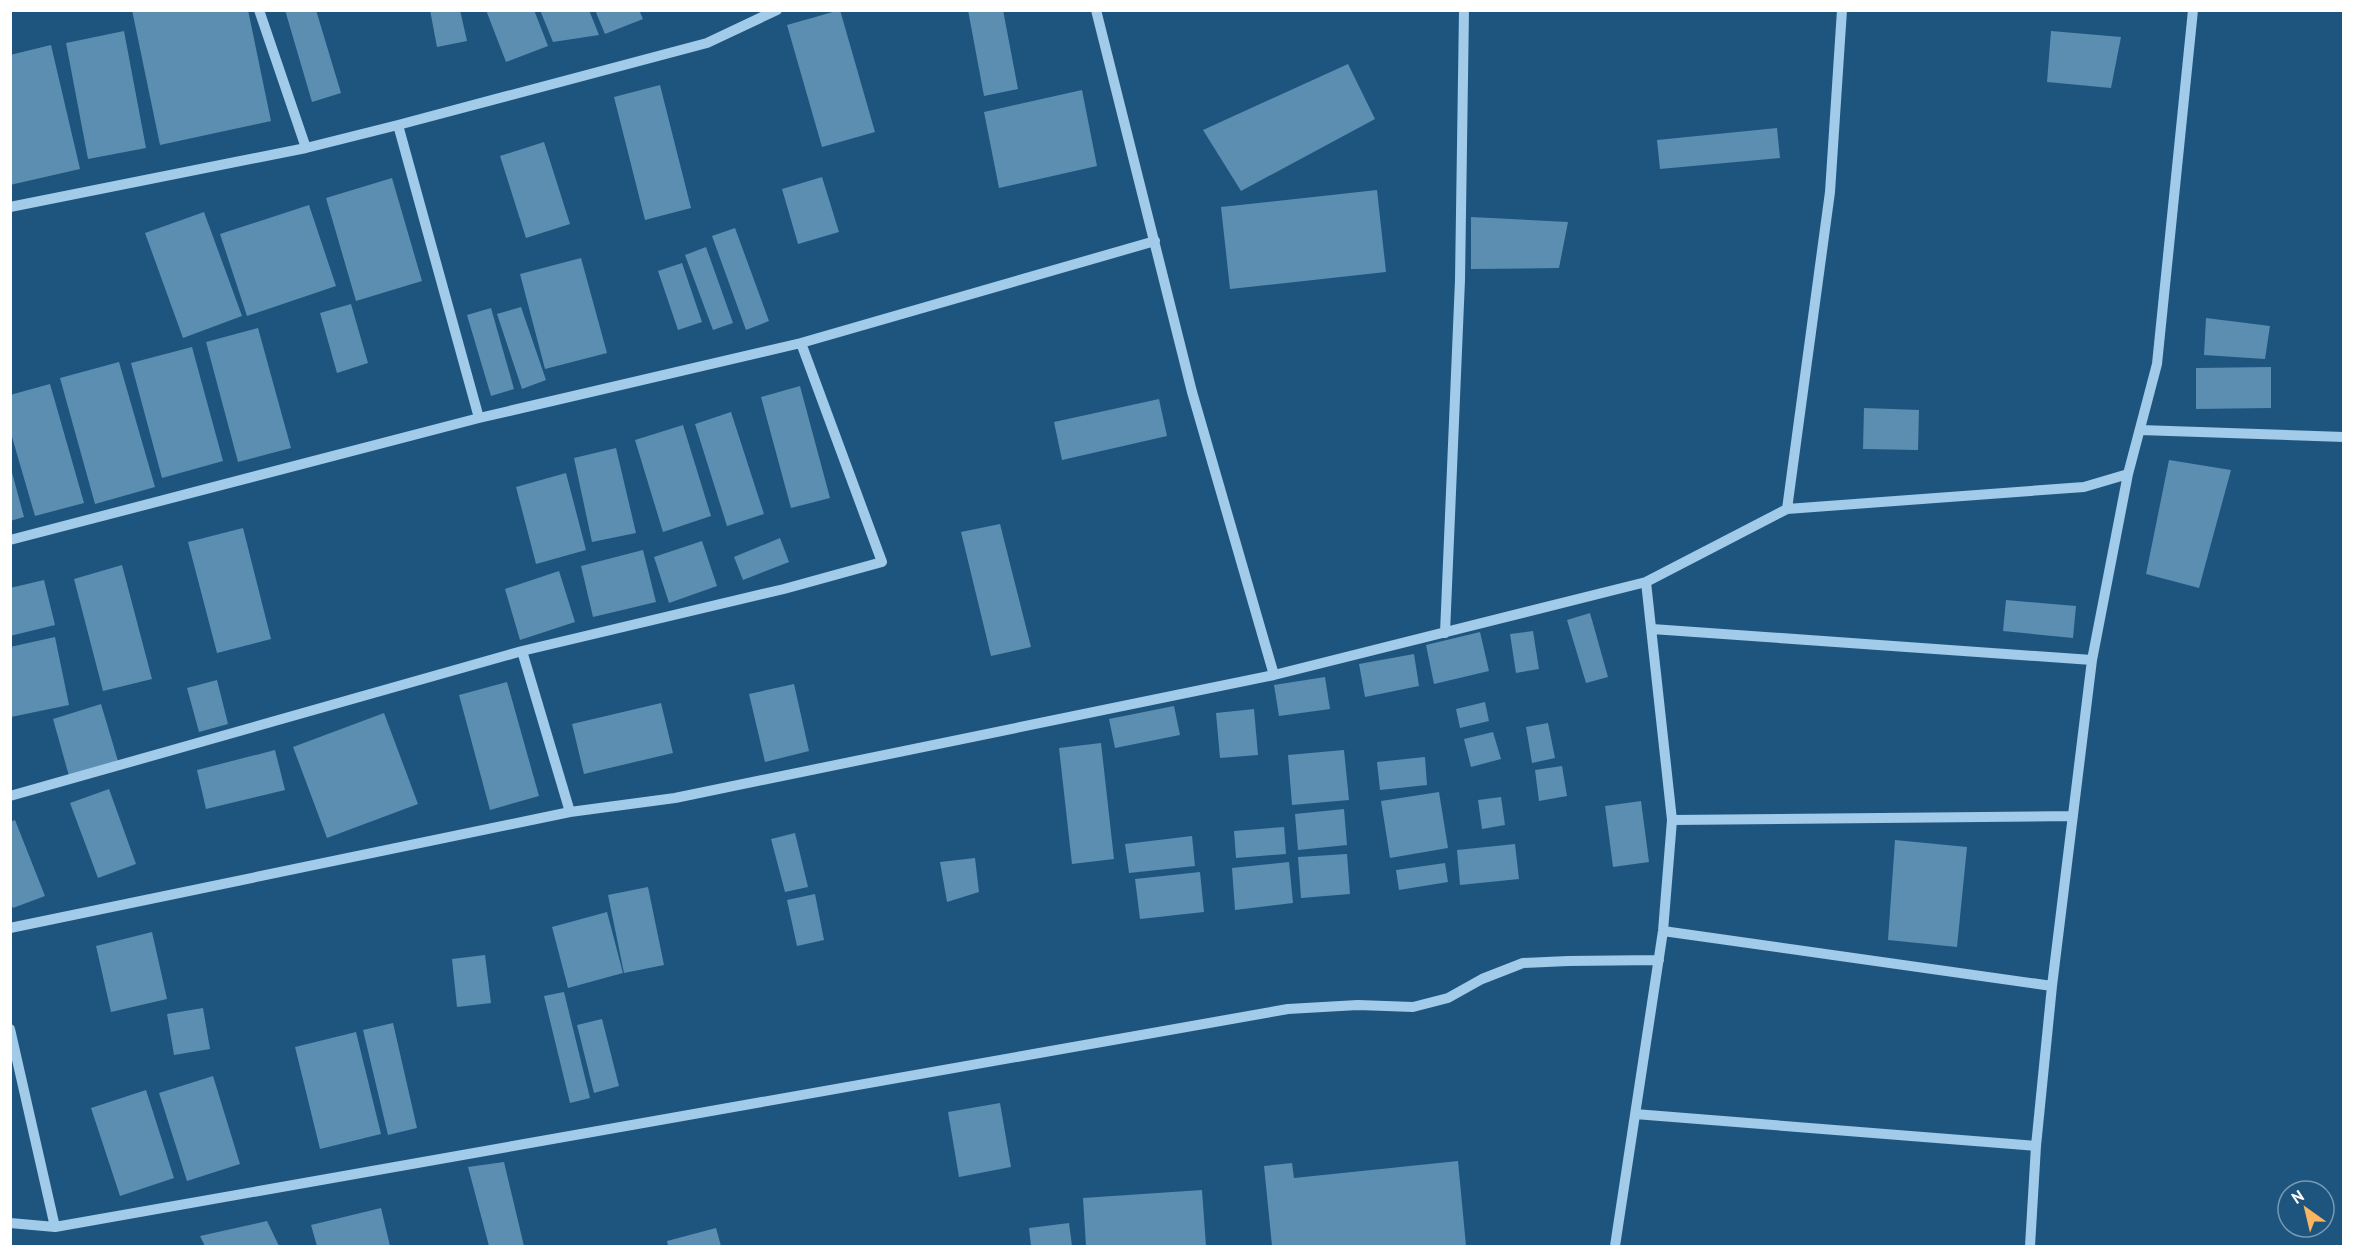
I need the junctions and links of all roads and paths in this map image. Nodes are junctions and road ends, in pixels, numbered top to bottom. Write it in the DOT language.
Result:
graph roads {
  1 [pos="259,10"];
  2 [pos="777,10"];
  3 [pos="1096,10"];
  4 [pos="1464,10"];
  5 [pos="1842,10"];
  6 [pos="2193,10"];
  7 [pos="398,125"];
  8 [pos="306,148"];
  9 [pos="10,207"];
  10 [pos="1155,242"];
  11 [pos="801,343"];
  12 [pos="478,418"];
  13 [pos="2140,430"];
  14 [pos="2343,436"];
  15 [pos="2128,474"];
  16 [pos="1787,509"];
  17 [pos="10,540"];
  18 [pos="1646,582"];
  19 [pos="1652,629"];
  20 [pos="1445,633"];
  21 [pos="522,651"];
  22 [pos="2092,660"];
  23 [pos="1274,675"];
  24 [pos="10,796"];
  25 [pos="570,812"];
  26 [pos="2073,816"];
  27 [pos="1672,820"];
  28 [pos="10,928"];
  29 [pos="1663,931"];
  30 [pos="1659,960"];
  31 [pos="2052,986"];
  32 [pos="10,1029"];
  33 [pos="1635,1114"];
  34 [pos="2036,1146"];
  35 [pos="10,1223"];
  36 [pos="55,1227"];
  37 [pos="1615,1246"];
  38 [pos="2030,1246"];
  1 -- 8 [label="street"];
  2 -- 7 [label="street"];
  3 -- 10 [label="street"];
  4 -- 20 [label="street"];
  5 -- 16 [label="street"];
  6 -- 13 [label="street"];
  7 -- 8 [label="street"];
  7 -- 12 [label="street"];
  8 -- 9 [label="street"];
  10 -- 11 [label="street"];
  10 -- 23 [label="street"];
  11 -- 12 [label="street"];
  11 -- 21 [label="street"];
  12 -- 17 [label="street"];
  13 -- 14 [label="street"];
  13 -- 15 [label="street"];
  15 -- 16 [label="street"];
  15 -- 22 [label="street"];
  16 -- 18 [label="street"];
  18 -- 19 [label="street"];
  18 -- 20 [label="street"];
  19 -- 22 [label="street"];
  19 -- 27 [label="street"];
  20 -- 23 [label="street"];
  21 -- 24 [label="street"];
  21 -- 25 [label="street"];
  22 -- 26 [label="street"];
  23 -- 25 [label="street"];
  25 -- 28 [label="street"];
  26 -- 27 [label="street"];
  26 -- 31 [label="street"];
  27 -- 29 [label="street"];
  29 -- 30 [label="street"];
  29 -- 31 [label="street"];
  30 -- 33 [label="street"];
  30 -- 36 [label="street"];
  31 -- 34 [label="street"];
  32 -- 36 [label="street"];
  33 -- 34 [label="street"];
  33 -- 37 [label="street"];
  34 -- 38 [label="street"];
  35 -- 36 [label="street"];
}
